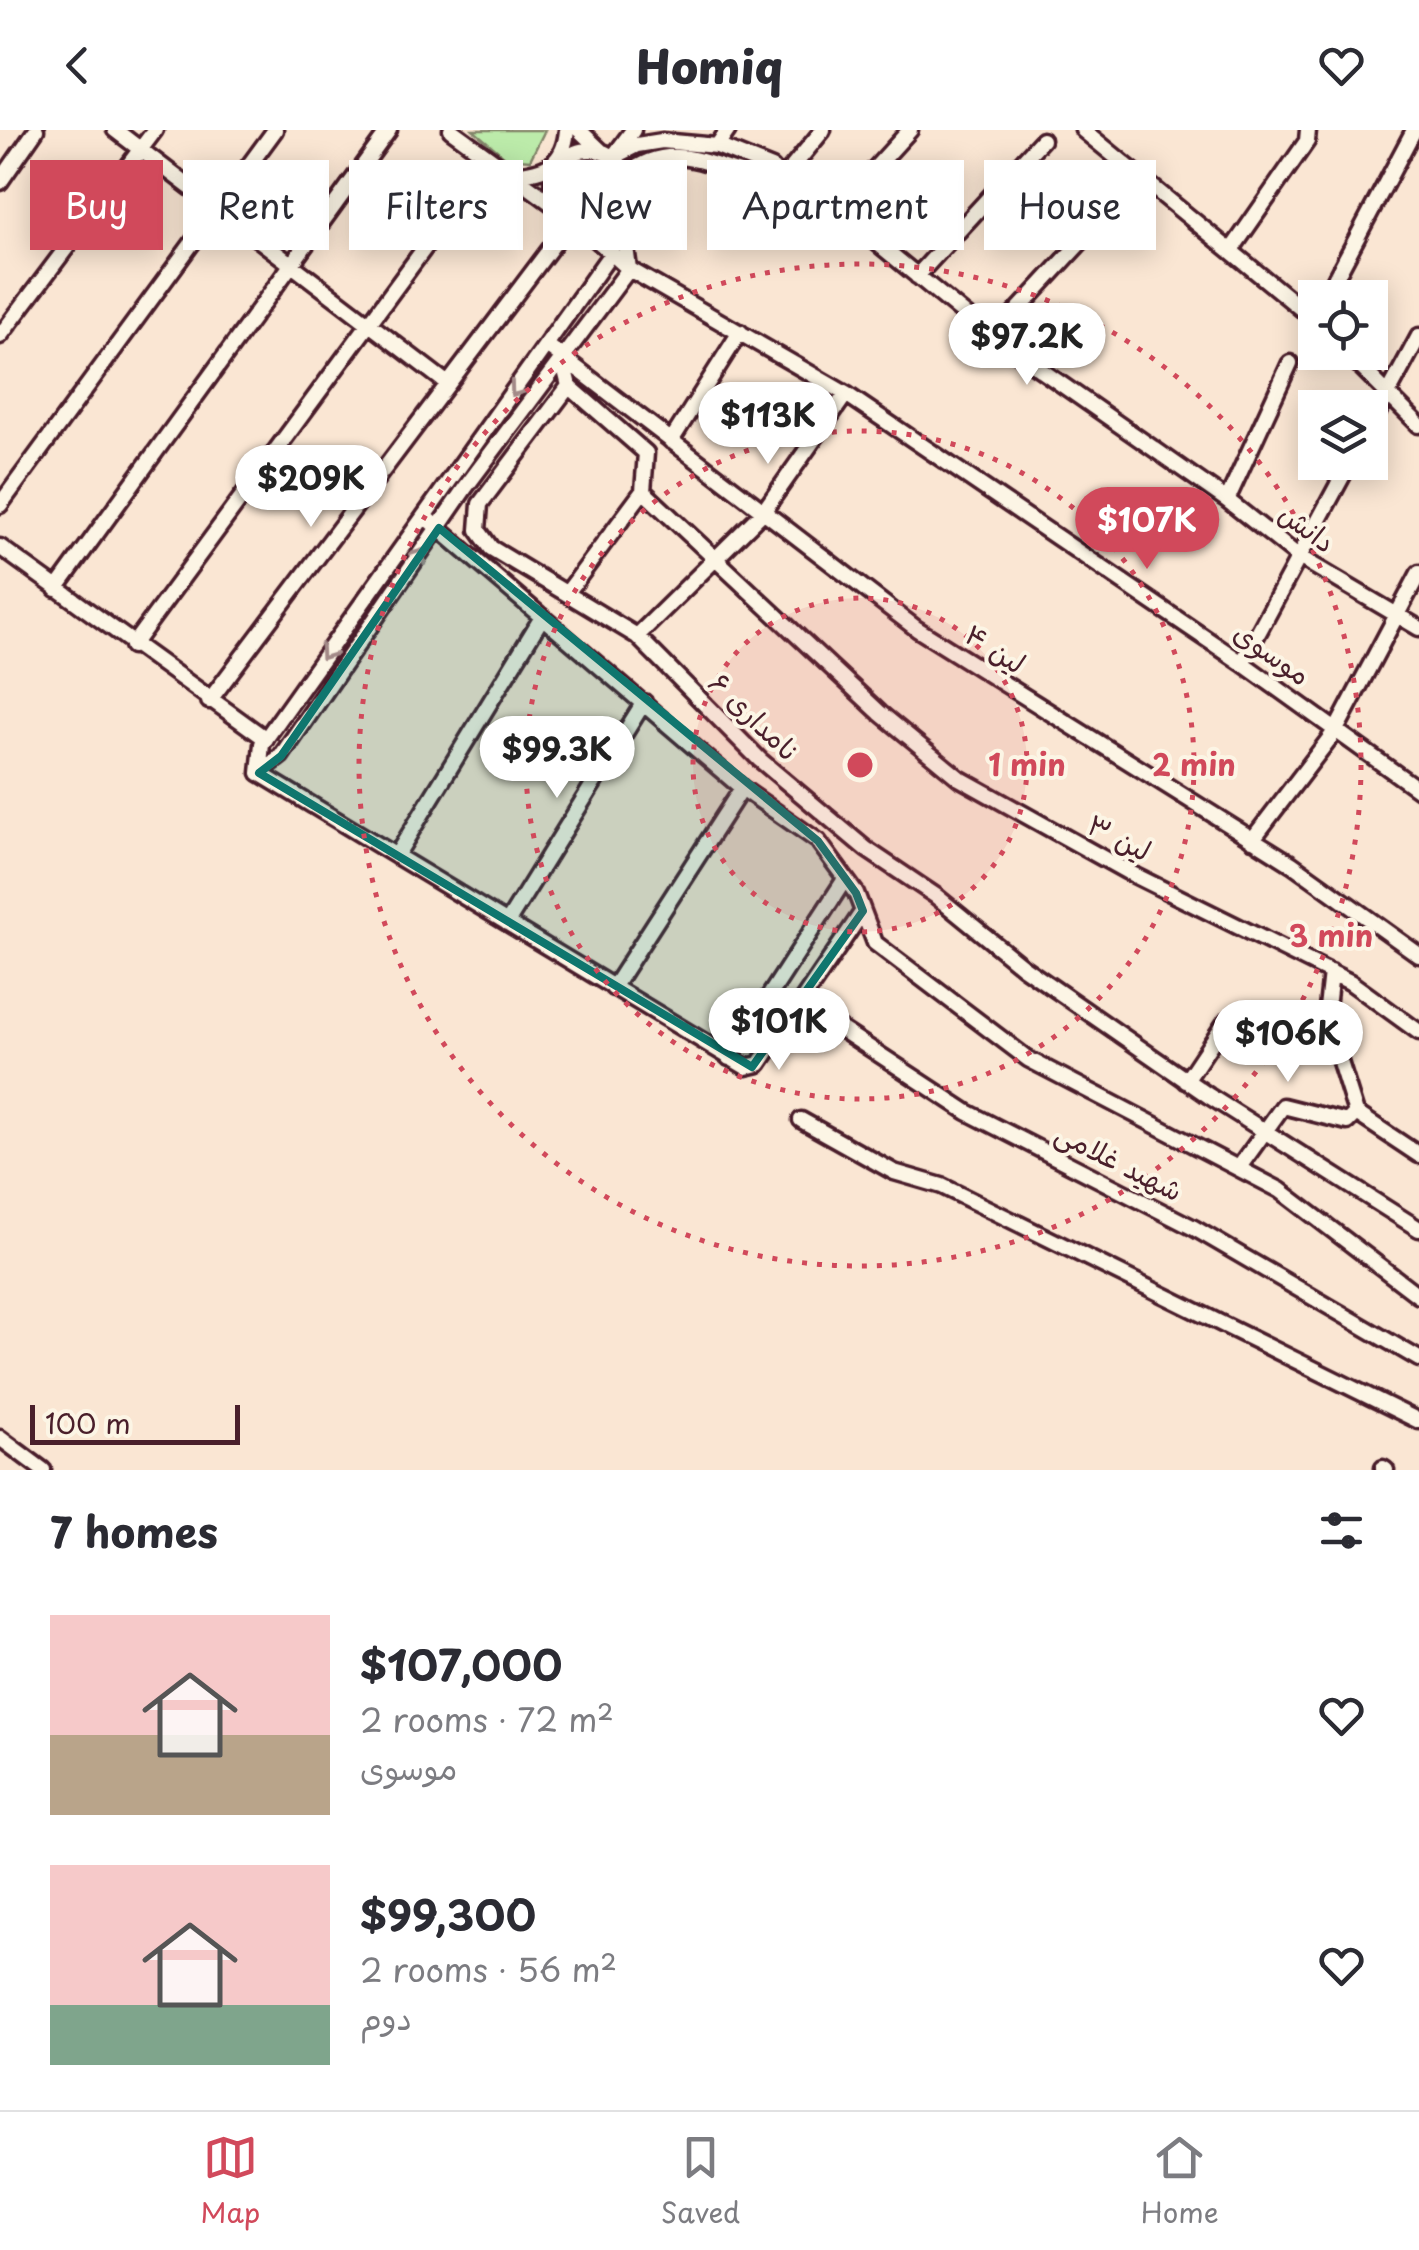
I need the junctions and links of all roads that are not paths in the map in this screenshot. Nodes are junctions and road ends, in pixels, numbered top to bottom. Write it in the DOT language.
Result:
graph roads {
  1 [pos="36,130"];
  2 [pos="115,130"];
  3 [pos="154,130"];
  4 [pos="276,130"];
  5 [pos="389,130"];
  6 [pos="451,130"];
  7 [pos="567,130"];
  8 [pos="579,130"];
  9 [pos="633,130"];
  10 [pos="728,130"];
  11 [pos="823,130"];
  12 [pos="910,130"];
  13 [pos="1083,130"];
  14 [pos="1308,130"];
  15 [pos="1414,130"];
  16 [pos="1042,140"];
  17 [pos="717,146"];
  18 [pos="140,149"];
  19 [pos="607,153"];
  20 [pos="490,159"];
  21 [pos="254,160"];
  22 [pos="564,160"];
  23 [pos="613,160"];
  24 [pos="653,160"];
  25 [pos="752,160"];
  26 [pos="798,160"];
  27 [pos="883,160"];
  28 [pos="707,161"];
  29 [pos="523,174"];
  30 [pos="0,182"];
  31 [pos="183,182"];
  32 [pos="1232,249"];
  33 [pos="188,250"];
  34 [pos="272,250"];
  35 [pos="553,250"];
  36 [pos="610,250"];
  37 [pos="627,250"];
  38 [pos="885,250"];
  39 [pos="1074,250"];
  40 [pos="612,252"];
  41 [pos="293,266"];
  42 [pos="630,270"];
  43 [pos="917,276"];
  44 [pos="1335,280"];
  45 [pos="1298,304"];
  46 [pos="370,325"];
  47 [pos="740,332"];
  48 [pos="0,336"];
  49 [pos="1419,336"];
  50 [pos="993,338"];
  51 [pos="548,346"];
  52 [pos="562,358"];
  53 [pos="1290,364"];
  54 [pos="1363,370"];
  55 [pos="448,384"];
  56 [pos="569,386"];
  57 [pos="1381,390"];
  58 [pos="846,394"];
  59 [pos="1388,394"];
  60 [pos="1388,397"];
  61 [pos="1419,425"];
  62 [pos="671,441"];
  63 [pos="1340,480"];
  64 [pos="643,492"];
  65 [pos="1228,500"];
  66 [pos="0,504"];
  67 [pos="763,512"];
  68 [pos="424,516"];
  69 [pos="440,528"];
  70 [pos="0,547"];
  71 [pos="1299,557"];
  72 [pos="716,561"];
  73 [pos="1419,573"];
  74 [pos="56,589"];
  75 [pos="567,593"];
  76 [pos="1398,617"];
  77 [pos="541,619"];
  78 [pos="1419,628"];
  79 [pos="637,636"];
  80 [pos="132,646"];
  81 [pos="1242,662"];
  82 [pos="209,701"];
  83 [pos="644,702"];
  84 [pos="1336,730"];
  85 [pos="266,739"];
  86 [pos="259,773"];
  87 [pos="742,788"];
  88 [pos="1419,790"];
  89 [pos="1252,840"];
  90 [pos="396,856"];
  91 [pos="845,879"];
  92 [pos="863,911"];
  93 [pos="507,923"];
  94 [pos="1419,955"];
  95 [pos="1331,972"];
  96 [pos="613,988"];
  97 [pos="801,1003"];
  98 [pos="1226,1021"];
  99 [pos="1419,1032"];
  100 [pos="729,1058"];
  101 [pos="1186,1081"];
  102 [pos="1356,1113"];
  103 [pos="801,1120"];
  104 [pos="1262,1131"];
  105 [pos="1419,1155"];
  106 [pos="1240,1166"];
  107 [pos="1419,1229"];
  108 [pos="1419,1296"];
  109 [pos="1419,1359"];
  110 [pos="1419,1421"];
  111 [pos="0,1438"];
  112 [pos="43,1470"];
  1 -- 30 [label="street"];
  2 -- 18 [label="street"];
  3 -- 18 [label="street"];
  4 -- 21 [label="street"];
  5 -- 41 [label="street"];
  6 -- 20 [label="street"];
  7 -- 29 [label="street"];
  8 -- 19 [label="street"];
  9 -- 19 [label="street"];
  10 -- 17 [label="street"];
  11 -- 26 [label="street"];
  12 -- 27 [label="street"];
  13 -- 32 [label="street"];
  14 -- 32 [label="street"];
  15 -- 44 [label="street"];
  16 -- 43 [label="street"];
  17 -- 19 [label="street, دانش"];
  17 -- 25 [label="street, دانش"];
  18 -- 31 [label="street"];
  18 -- 48 [label="street"];
  19 -- 22 [label="street"];
  19 -- 23 [label="street"];
  20 -- 46 [label="street"];
  24 -- 28 [label="street, دانش"];
  32 -- 45 [label="street"];
  33 -- 66 [label="street"];
  34 -- 41 [label="street"];
  35 -- 55 [label="street"];
  36 -- 40 [label="street, موسوی"];
  37 -- 42 [label="street"];
  38 -- 43 [label="street, دانش"];
  39 -- 50 [label="street"];
  40 -- 42 [label="street, موسوی"];
  40 -- 51 [label="street"];
  41 -- 46 [label="street"];
  41 -- 74 [label="street"];
  42 -- 47 [label="street, موسوی"];
  42 -- 52 [label="street"];
  43 -- 50 [label="street, دانش"];
  46 -- 55 [label="street"];
  46 -- 80 [label="street"];
  47 -- 58 [label="street, موسوی"];
  47 -- 62 [label="street"];
  49 -- 59 [label="street"];
  50 -- 65 [label="street, دانش"];
  51 -- 52 [label="street, لین ۴"];
  51 -- 68 [label="street, one-way"];
  52 -- 56 [label="street"];
  52 -- 62 [label="street, لین ۴"];
  52 -- 69 [label="street"];
  53 -- 65 [label="street"];
  54 -- 57 [label="street"];
  55 -- 82 [label="street"];
  56 -- 64 [label="street"];
  56 -- 75 [label="street, نامداری ۶"];
  58 -- 67 [label="street"];
  58 -- 81 [label="street, موسوی"];
  60 -- 61 [label="street"];
  62 -- 67 [label="street, لین ۴"];
  63 -- 71 [label="street"];
  64 -- 72 [label="street, لین ۳"];
  64 -- 75 [label="street"];
  65 -- 71 [label="street, دانش"];
  67 -- 72 [label="street"];
  67 -- 89 [label="street, لین ۴"];
  68 -- 69 [label="street"];
  68 -- 85 [label="street, one-way"];
  69 -- 77 [label="street"];
  86 -- 69 [label="street, one-way"];
  70 -- 74 [label="street"];
  71 -- 76 [label="street, دانش"];
  71 -- 81 [label="street"];
  72 -- 79 [label="street"];
  72 -- 95 [label="street, لین ۳"];
  73 -- 76 [label="street"];
  74 -- 80 [label="street"];
  75 -- 79 [label="street, نامداری ۶"];
  76 -- 78 [label="street, دانش"];
  76 -- 84 [label="street"];
  77 -- 83 [label="street"];
  77 -- 90 [label="street"];
  79 -- 101 [label="street, نامداری ۶"];
  80 -- 82 [label="street"];
  81 -- 84 [label="street, موسوی"];
  82 -- 85 [label="street"];
  83 -- 87 [label="street"];
  83 -- 93 [label="street"];
  84 -- 88 [label="street, موسوی"];
  84 -- 89 [label="street"];
  85 -- 86 [label="street"];
  86 -- 90 [label="street"];
  87 -- 91 [label="street"];
  87 -- 96 [label="street"];
  89 -- 94 [label="street, لین ۴"];
  90 -- 93 [label="street"];
  91 -- 92 [label="street"];
  91 -- 100 [label="street"];
  92 -- 97 [label="street"];
  92 -- 106 [label="street"];
  93 -- 96 [label="street"];
  95 -- 99 [label="street, لین ۳"];
  95 -- 102 [label="street"];
  96 -- 100 [label="street"];
  97 -- 100 [label="street"];
  97 -- 109 [label="street, شهید غلامی"];
  98 -- 101 [label="street"];
  101 -- 104 [label="street, نامداری ۶"];
  102 -- 104 [label="street"];
  102 -- 105 [label="street"];
  103 -- 110 [label="street"];
  104 -- 106 [label="street"];
  104 -- 107 [label="street, نامداری ۶"];
  106 -- 108 [label="street"];
  111 -- 112 [label="street"];
}
